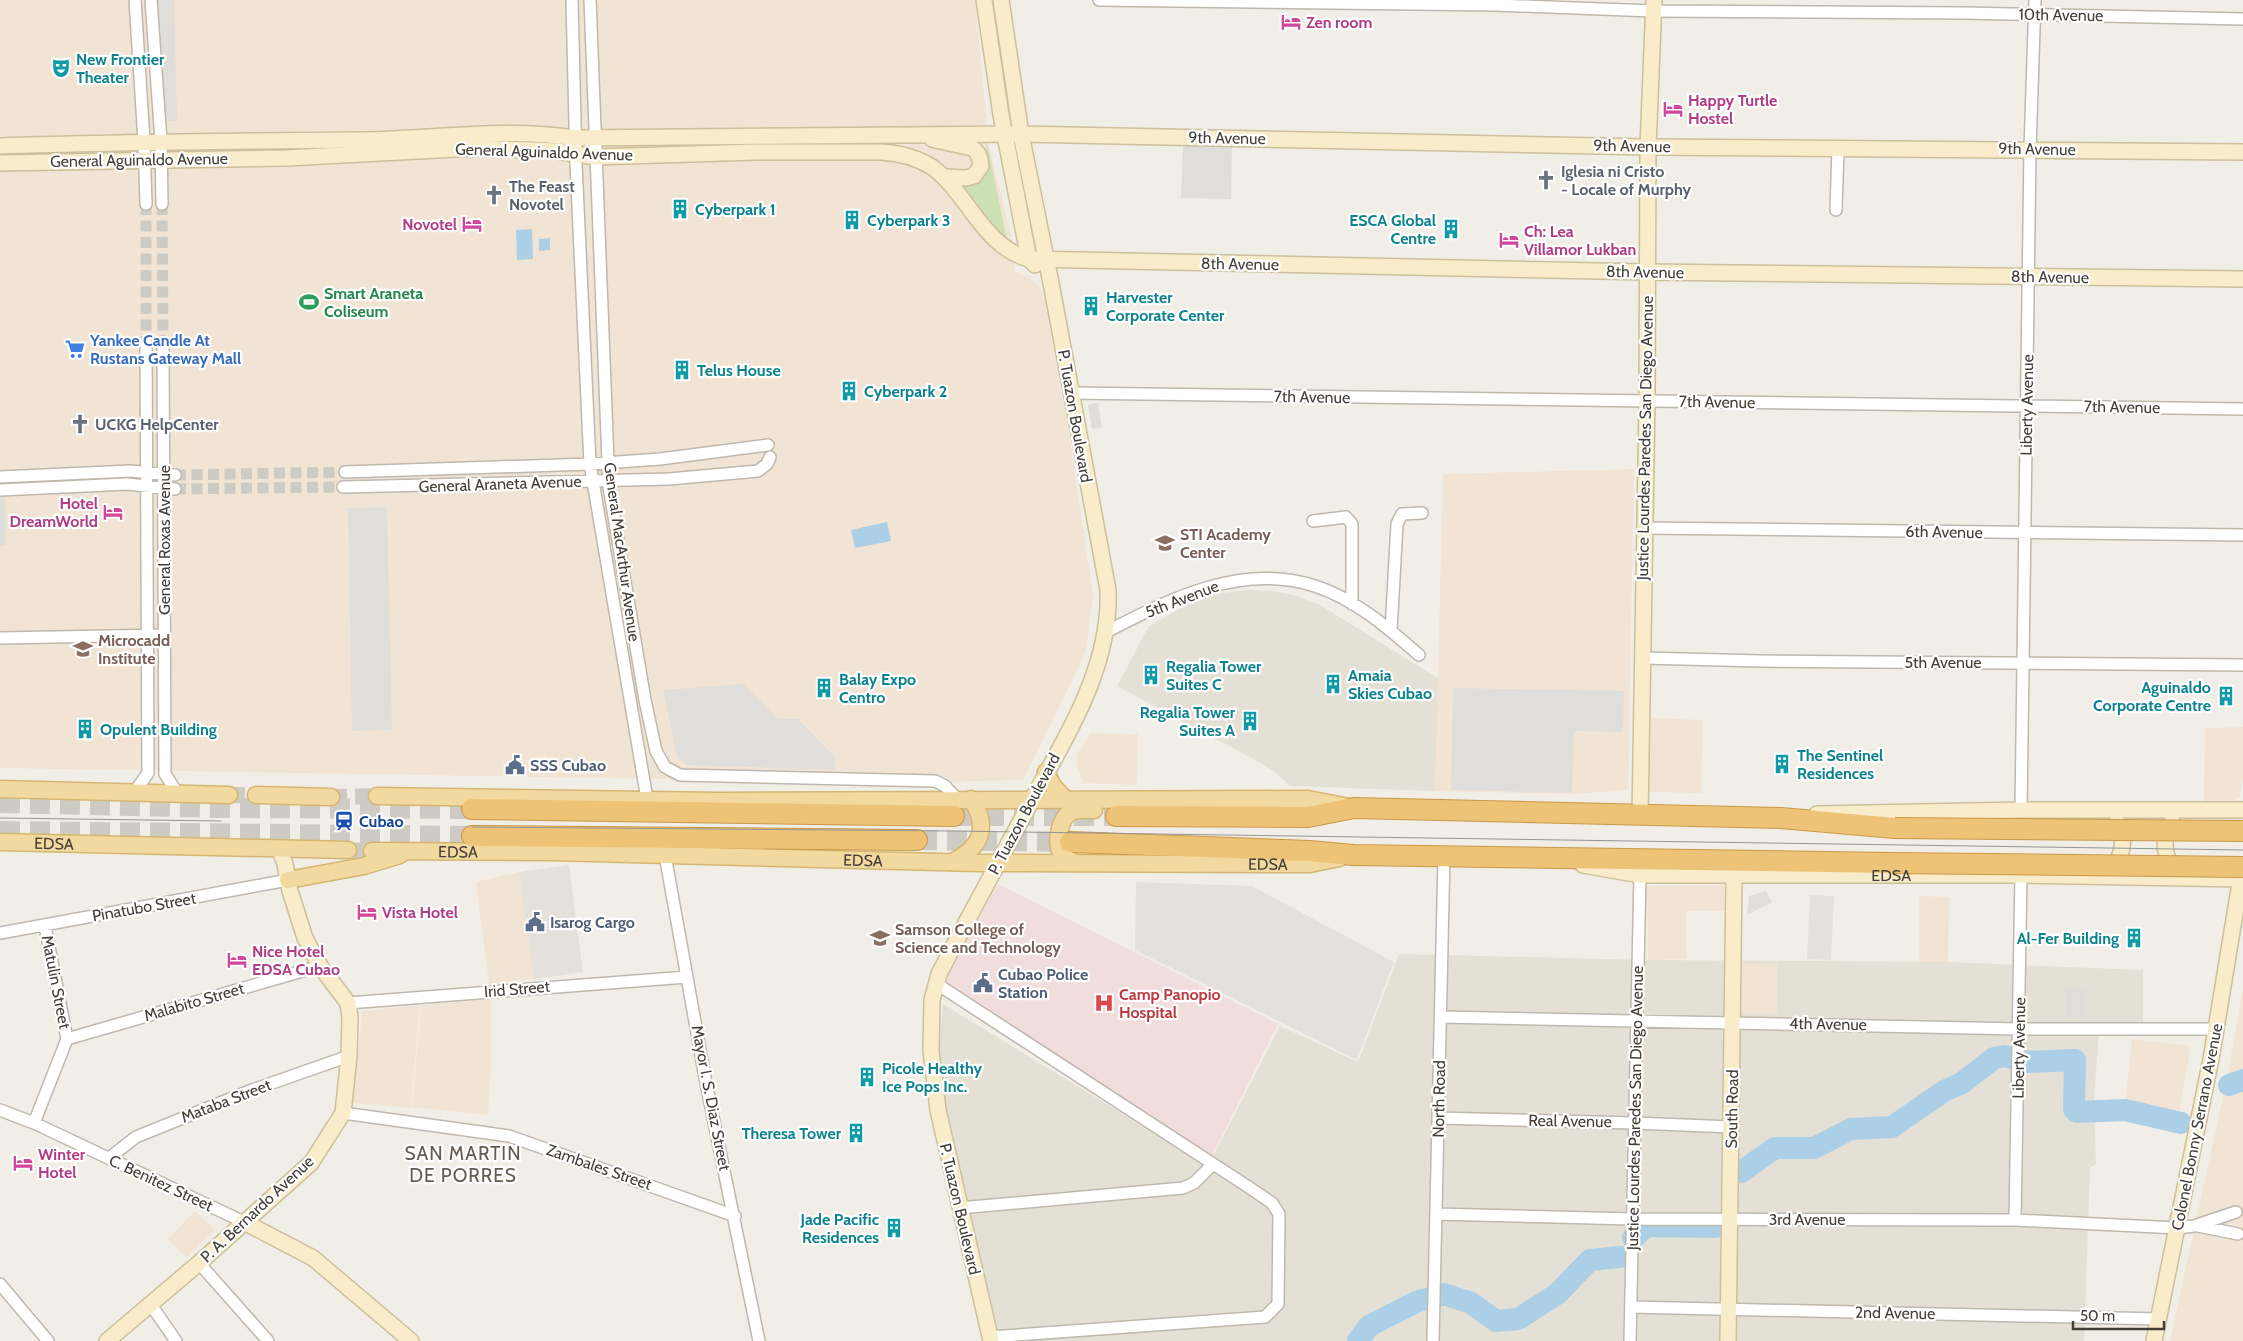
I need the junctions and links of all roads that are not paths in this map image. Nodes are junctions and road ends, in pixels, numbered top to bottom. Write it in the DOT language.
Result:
graph roads {
  1 [pos="134,0"];
  2 [pos="151,0"];
  3 [pos="572,0"];
  4 [pos="590,0"];
  5 [pos="984,0"];
  6 [pos="1001,0"];
  7 [pos="1099,0"];
  8 [pos="2035,0"];
  9 [pos="1654,6"];
  10 [pos="2034,14"];
  11 [pos="2243,19"];
  12 [pos="920,134"];
  13 [pos="1005,134"];
  14 [pos="1021,134"];
  15 [pos="576,138"];
  16 [pos="595,138"];
  17 [pos="144,141"];
  18 [pos="161,141"];
  19 [pos="0,146"];
  20 [pos="1648,147"];
  21 [pos="1838,148"];
  22 [pos="2030,149"];
  23 [pos="2243,152"];
  24 [pos="577,154"];
  25 [pos="595,157"];
  26 [pos="144,160"];
  27 [pos="162,160"];
  28 [pos="0,163"];
  29 [pos="944,177"];
  30 [pos="146,204"];
  31 [pos="162,204"];
  32 [pos="1836,210"];
  33 [pos="1030,258"];
  34 [pos="1046,260"];
  35 [pos="1647,272"];
  36 [pos="2028,276"];
  37 [pos="2243,279"];
  38 [pos="1051,283"];
  39 [pos="163,342"];
  40 [pos="146,343"];
  41 [pos="1071,393"];
  42 [pos="1647,402"];
  43 [pos="2027,406"];
  44 [pos="2243,409"];
  45 [pos="768,445"];
  46 [pos="770,457"];
  47 [pos="608,462"];
  48 [pos="590,464"];
  49 [pos="146,472"];
  50 [pos="345,472"];
  51 [pos="169,475"];
  52 [pos="0,477"];
  53 [pos="609,480"];
  54 [pos="592,481"];
  55 [pos="145,486"];
  56 [pos="342,488"];
  57 [pos="169,489"];
  58 [pos="0,490"];
  59 [pos="1422,513"];
  60 [pos="1313,520"];
  61 [pos="1645,528"];
  62 [pos="2025,533"];
  63 [pos="2243,535"];
  64 [pos="1352,604"];
  65 [pos="1391,631"];
  66 [pos="1106,632"];
  67 [pos="164,635"];
  68 [pos="146,636"];
  69 [pos="0,638"];
  70 [pos="1420,655"];
  71 [pos="1643,658"];
  72 [pos="2023,662"];
  73 [pos="2243,665"];
  74 [pos="148,767"];
  75 [pos="165,767"];
  76 [pos="1046,772"];
  77 [pos="0,789"];
  78 [pos="134,793"];
  79 [pos="178,794"];
  80 [pos="229,795"];
  81 [pos="256,795"];
  82 [pos="331,796"];
  83 [pos="377,796"];
  84 [pos="647,800"];
  85 [pos="1032,800"];
  86 [pos="1066,800"];
  87 [pos="961,805"];
  88 [pos="1116,808"];
  89 [pos="472,809"];
  90 [pos="2104,809"];
  91 [pos="2021,810"];
  92 [pos="2187,810"];
  93 [pos="2243,810"];
  94 [pos="1640,816"];
  95 [pos="1781,818"];
  96 [pos="2243,832"];
  97 [pos="472,836"];
  98 [pos="917,840"];
  99 [pos="0,842"];
  100 [pos="1070,842"];
  101 [pos="280,850"];
  102 [pos="348,850"];
  103 [pos="372,851"];
  104 [pos="410,852"];
  105 [pos="665,855"];
  106 [pos="1353,855"];
  107 [pos="1444,856"];
  108 [pos="1540,858"];
  109 [pos="950,863"];
  110 [pos="1075,863"];
  111 [pos="998,864"];
  112 [pos="2242,873"];
  113 [pos="1640,875"];
  114 [pos="2021,875"];
  115 [pos="1734,876"];
  116 [pos="2099,877"];
  117 [pos="2186,878"];
  118 [pos="288,880"];
  119 [pos="2243,897"];
  120 [pos="2235,911"];
  121 [pos="45,926"];
  122 [pos="0,933"];
  123 [pos="320,966"];
  124 [pos="687,977"];
  125 [pos="937,984"];
  126 [pos="348,1002"];
  127 [pos="1441,1017"];
  128 [pos="1637,1021"];
  129 [pos="1733,1022"];
  130 [pos="2019,1029"];
  131 [pos="2216,1029"];
  132 [pos="67,1039"];
  133 [pos="349,1056"];
  134 [pos="0,1110"];
  135 [pos="343,1113"];
  136 [pos="1438,1118"];
  137 [pos="34,1123"];
  138 [pos="1635,1123"];
  139 [pos="1732,1127"];
  140 [pos="109,1158"];
  141 [pos="1213,1164"];
  142 [pos="959,1208"];
  143 [pos="2236,1212"];
  144 [pos="1436,1214"];
  145 [pos="735,1216"];
  146 [pos="1632,1218"];
  147 [pos="1731,1218"];
  148 [pos="2015,1220"];
  149 [pos="244,1222"];
  150 [pos="2194,1226"];
  151 [pos="2177,1228"];
  152 [pos="2238,1234"];
  153 [pos="199,1264"];
  154 [pos="0,1284"];
  155 [pos="151,1305"];
  156 [pos="1631,1307"];
  157 [pos="1729,1309"];
  158 [pos="2159,1319"];
  159 [pos="991,1339"];
  160 [pos="48,1341"];
  161 [pos="107,1341"];
  162 [pos="176,1341"];
  163 [pos="268,1341"];
  164 [pos="411,1341"];
  165 [pos="759,1341"];
  166 [pos="1434,1341"];
  167 [pos="1630,1341"];
  168 [pos="1728,1341"];
  169 [pos="2154,1341"];
  1 -- 17 [label="street"];
  2 -- 18 [label="street"];
  3 -- 15 [label="street, General MacArthur Avenue"];
  4 -- 16 [label="street, General MacArthur Avenue"];
  5 -- 13 [label="street, P. Tuazon Boulevard"];
  6 -- 14 [label="street, P. Tuazon Boulevard"];
  7 -- 9 [label="street, 10th Avenue"];
  8 -- 10 [label="street, Liberty Avenue"];
  9 -- 10 [label="street, 10th Avenue"];
  9 -- 20 [label="street, Justice Lourdes Paredes San Diego Avenue"];
  10 -- 11 [label="street, 10th Avenue"];
  10 -- 22 [label="street, Liberty Avenue"];
  12 -- 13 [label="street, General Aguinaldo Avenue"];
  12 -- 16 [label="street, General Aguinaldo Avenue"];
  12 -- 29 [label="street"];
  13 -- 14 [label="street, General Aguinaldo Avenue"];
  13 -- 33 [label="street, P. Tuazon Boulevard"];
  14 -- 20 [label="street, 9th Avenue"];
  14 -- 34 [label="street, P. Tuazon Boulevard"];
  15 -- 16 [label="street, General Aguinaldo Avenue"];
  15 -- 18 [label="street, General Aguinaldo Avenue"];
  15 -- 24 [label="street, General MacArthur Avenue"];
  16 -- 25 [label="street, General MacArthur Avenue"];
  17 -- 18 [label="street, General Aguinaldo Avenue"];
  17 -- 19 [label="street, General Aguinaldo Avenue"];
  17 -- 26 [label="street"];
  18 -- 27 [label="street"];
  20 -- 21 [label="street, 9th Avenue"];
  20 -- 35 [label="street, Justice Lourdes Paredes San Diego Avenue"];
  21 -- 22 [label="street, 9th Avenue"];
  21 -- 32 [label="street"];
  22 -- 23 [label="street, 9th Avenue"];
  22 -- 36 [label="street, Liberty Avenue"];
  24 -- 25 [label="street, General Aguinaldo Avenue"];
  24 -- 27 [label="street, General Aguinaldo Avenue"];
  24 -- 48 [label="street, General MacArthur Avenue"];
  25 -- 29 [label="street, General Aguinaldo Avenue"];
  25 -- 47 [label="street, General MacArthur Avenue"];
  26 -- 27 [label="street, General Aguinaldo Avenue"];
  26 -- 28 [label="street, General Aguinaldo Avenue"];
  26 -- 30 [label="street"];
  27 -- 31 [label="street"];
  29 -- 33 [label="street, General Aguinaldo Avenue"];
  33 -- 34 [label="street, General Aguinaldo Avenue"];
  33 -- 38 [label="street, P. Tuazon Boulevard"];
  34 -- 35 [label="street, 8th Avenue"];
  34 -- 38 [label="street, P. Tuazon Boulevard"];
  35 -- 36 [label="street, 8th Avenue"];
  35 -- 42 [label="street, Justice Lourdes Paredes San Diego Avenue"];
  36 -- 37 [label="street, 8th Avenue"];
  36 -- 43 [label="street, Liberty Avenue"];
  38 -- 41 [label="street, P. Tuazon Boulevard"];
  39 -- 51 [label="street, General Roxas Avenue"];
  40 -- 49 [label="street, General Roxas Avenue"];
  41 -- 42 [label="street, 7th Avenue"];
  41 -- 66 [label="street, P. Tuazon Boulevard"];
  42 -- 43 [label="street, 7th Avenue"];
  42 -- 61 [label="street, Justice Lourdes Paredes San Diego Avenue"];
  43 -- 44 [label="street, 7th Avenue"];
  43 -- 62 [label="street, Liberty Avenue"];
  45 -- 47 [label="street, General Araneta Avenue"];
  46 -- 53 [label="street, General Araneta Avenue"];
  47 -- 48 [label="street, General Araneta Avenue"];
  47 -- 53 [label="street, General MacArthur Avenue"];
  48 -- 50 [label="street, General Araneta Avenue"];
  48 -- 54 [label="street, General MacArthur Avenue"];
  49 -- 51 [label="street"];
  49 -- 52 [label="street"];
  49 -- 55 [label="street, General Roxas Avenue"];
  51 -- 57 [label="street, General Roxas Avenue"];
  53 -- 54 [label="street, General Araneta Avenue"];
  53 -- 87 [label="street, General MacArthur Avenue"];
  54 -- 56 [label="street, General Araneta Avenue"];
  54 -- 84 [label="street, General MacArthur Avenue"];
  55 -- 57 [label="street"];
  55 -- 58 [label="street"];
  55 -- 68 [label="street, General Roxas Avenue"];
  57 -- 67 [label="street, General Roxas Avenue"];
  59 -- 65 [label="street"];
  60 -- 64 [label="street"];
  61 -- 62 [label="street, 6th Avenue"];
  61 -- 71 [label="street, Justice Lourdes Paredes San Diego Avenue"];
  62 -- 63 [label="street, 6th Avenue"];
  62 -- 72 [label="street, Liberty Avenue"];
  64 -- 65 [label="street, 5th Avenue"];
  64 -- 66 [label="street, 5th Avenue"];
  65 -- 70 [label="street, 5th Avenue"];
  66 -- 76 [label="street, P. Tuazon Boulevard"];
  67 -- 68 [label="street"];
  67 -- 75 [label="street, General Roxas Avenue"];
  68 -- 69 [label="street"];
  68 -- 74 [label="street, General Roxas Avenue"];
  71 -- 72 [label="street, 5th Avenue"];
  71 -- 94 [label="street, Justice Lourdes Paredes San Diego Avenue"];
  72 -- 73 [label="street, 5th Avenue"];
  72 -- 91 [label="street, Liberty Avenue"];
  74 -- 75 [label="street"];
  74 -- 78 [label="street, General Roxas Avenue"];
  75 -- 79 [label="street, General Roxas Avenue"];
  76 -- 85 [label="street, P. Tuazon Boulevard"];
  76 -- 86 [label="main road"];
  77 -- 78 [label="main road"];
  78 -- 79 [label="main road"];
  79 -- 80 [label="main road"];
  81 -- 82 [label="main road"];
  83 -- 84 [label="main road"];
  84 -- 87 [label="main road"];
  85 -- 86 [label="main road"];
  85 -- 87 [label="main road"];
  85 -- 111 [label="street, P. Tuazon Boulevard"];
  86 -- 88 [label="main road"];
  87 -- 89 [label="highway"];
  87 -- 109 [label="main road"];
  88 -- 94 [label="highway"];
  88 -- 110 [label="main road"];
  90 -- 91 [label="street"];
  90 -- 92 [label="street"];
  90 -- 116 [label="street"];
  91 -- 95 [label="street"];
  92 -- 93 [label="street"];
  92 -- 117 [label="street"];
  94 -- 95 [label="highway"];
  95 -- 96 [label="highway, bridge"];
  97 -- 98 [label="highway, EDSA"];
  99 -- 101 [label="main road, EDSA"];
  100 -- 106 [label="highway, EDSA"];
  101 -- 102 [label="main road, EDSA"];
  101 -- 118 [label="street"];
  103 -- 104 [label="main road, EDSA"];
  104 -- 105 [label="main road, EDSA"];
  104 -- 118 [label="main road"];
  105 -- 109 [label="main road, EDSA"];
  105 -- 124 [label="street, Mayor I. S. Diaz Street"];
  106 -- 107 [label="highway, EDSA"];
  106 -- 110 [label="main road, EDSA"];
  107 -- 108 [label="highway, EDSA"];
  107 -- 127 [label="street, North Road"];
  108 -- 112 [label="highway, EDSA, bridge"];
  108 -- 113 [label="street, EDSA"];
  109 -- 111 [label="main road, EDSA"];
  110 -- 111 [label="main road, EDSA"];
  111 -- 125 [label="street, P. Tuazon Boulevard"];
  112 -- 117 [label="street, EDSA"];
  112 -- 120 [label="street, Colonel Bonny Serrano Avenue"];
  113 -- 115 [label="street, EDSA"];
  113 -- 128 [label="street, Justice Lourdes Paredes San Diego Avenue"];
  114 -- 115 [label="street, EDSA"];
  114 -- 116 [label="street, EDSA"];
  114 -- 130 [label="street, Liberty Avenue"];
  115 -- 129 [label="street, South Road"];
  116 -- 117 [label="street, EDSA"];
  118 -- 121 [label="street, Pinatubo Street"];
  118 -- 123 [label="street"];
  119 -- 120 [label="street, Colonel Bonny Serrano Avenue"];
  120 -- 131 [label="street, Colonel Bonny Serrano Avenue"];
  121 -- 122 [label="street, Pinatubo Street"];
  121 -- 132 [label="street, Matulin Street"];
  123 -- 126 [label="street"];
  123 -- 132 [label="street, Malabito Street"];
  124 -- 126 [label="street, Irid Street"];
  124 -- 145 [label="street, Mayor I. S. Diaz Street"];
  125 -- 141 [label="street"];
  125 -- 142 [label="street, P. Tuazon Boulevard"];
  126 -- 133 [label="street, P. A. Bernardo Avenue"];
  127 -- 128 [label="street, 4th Avenue"];
  127 -- 136 [label="street, North Road"];
  128 -- 129 [label="street, 4th Avenue"];
  128 -- 138 [label="street, Justice Lourdes Paredes San Diego Avenue"];
  129 -- 130 [label="street, 4th Avenue"];
  129 -- 139 [label="street, South Road"];
  130 -- 131 [label="street, 4th Avenue"];
  130 -- 148 [label="street, Liberty Avenue"];
  131 -- 151 [label="street, Colonel Bonny Serrano Avenue"];
  132 -- 137 [label="street, Matulin Street"];
  133 -- 135 [label="street, P. A. Bernardo Avenue"];
  133 -- 140 [label="street, Mataba Street"];
  134 -- 137 [label="street, C. Benitez Street"];
  135 -- 145 [label="street, Zambales Street"];
  135 -- 149 [label="street, P. A. Bernardo Avenue"];
  136 -- 138 [label="street, Real Avenue"];
  136 -- 144 [label="street, North Road"];
  137 -- 140 [label="street, C. Benitez Street"];
  138 -- 139 [label="street, Real Avenue"];
  138 -- 146 [label="street, Justice Lourdes Paredes San Diego Avenue"];
  139 -- 147 [label="street, South Road"];
  140 -- 149 [label="street, C. Benitez Street"];
  141 -- 142 [label="street"];
  141 -- 159 [label="street"];
  142 -- 159 [label="street, P. Tuazon Boulevard"];
  143 -- 150 [label="street"];
  144 -- 146 [label="street, 3rd Avenue"];
  144 -- 166 [label="street, North Road"];
  145 -- 165 [label="street, Mayor I. S. Diaz Street"];
  146 -- 147 [label="street, 3rd Avenue"];
  146 -- 156 [label="street, Justice Lourdes Paredes San Diego Avenue"];
  147 -- 148 [label="street, 3rd Avenue"];
  147 -- 157 [label="street, South Road"];
  148 -- 151 [label="street, 3rd Avenue"];
  149 -- 153 [label="street, P. A. Bernardo Avenue"];
  149 -- 164 [label="street, C. Benitez Street"];
  150 -- 151 [label="street, 3rd Avenue"];
  150 -- 152 [label="street"];
  151 -- 158 [label="street, Colonel Bonny Serrano Avenue"];
  153 -- 155 [label="street, P. A. Bernardo Avenue"];
  153 -- 163 [label="street"];
  154 -- 160 [label="street"];
  155 -- 161 [label="street, P. A. Bernardo Avenue"];
  155 -- 162 [label="street"];
  156 -- 157 [label="street, 2nd Avenue"];
  156 -- 167 [label="street, Justice Lourdes Paredes San Diego Avenue"];
  157 -- 158 [label="street, 2nd Avenue"];
  157 -- 168 [label="street, South Road"];
  158 -- 169 [label="street, Colonel Bonny Serrano Avenue"];
}
